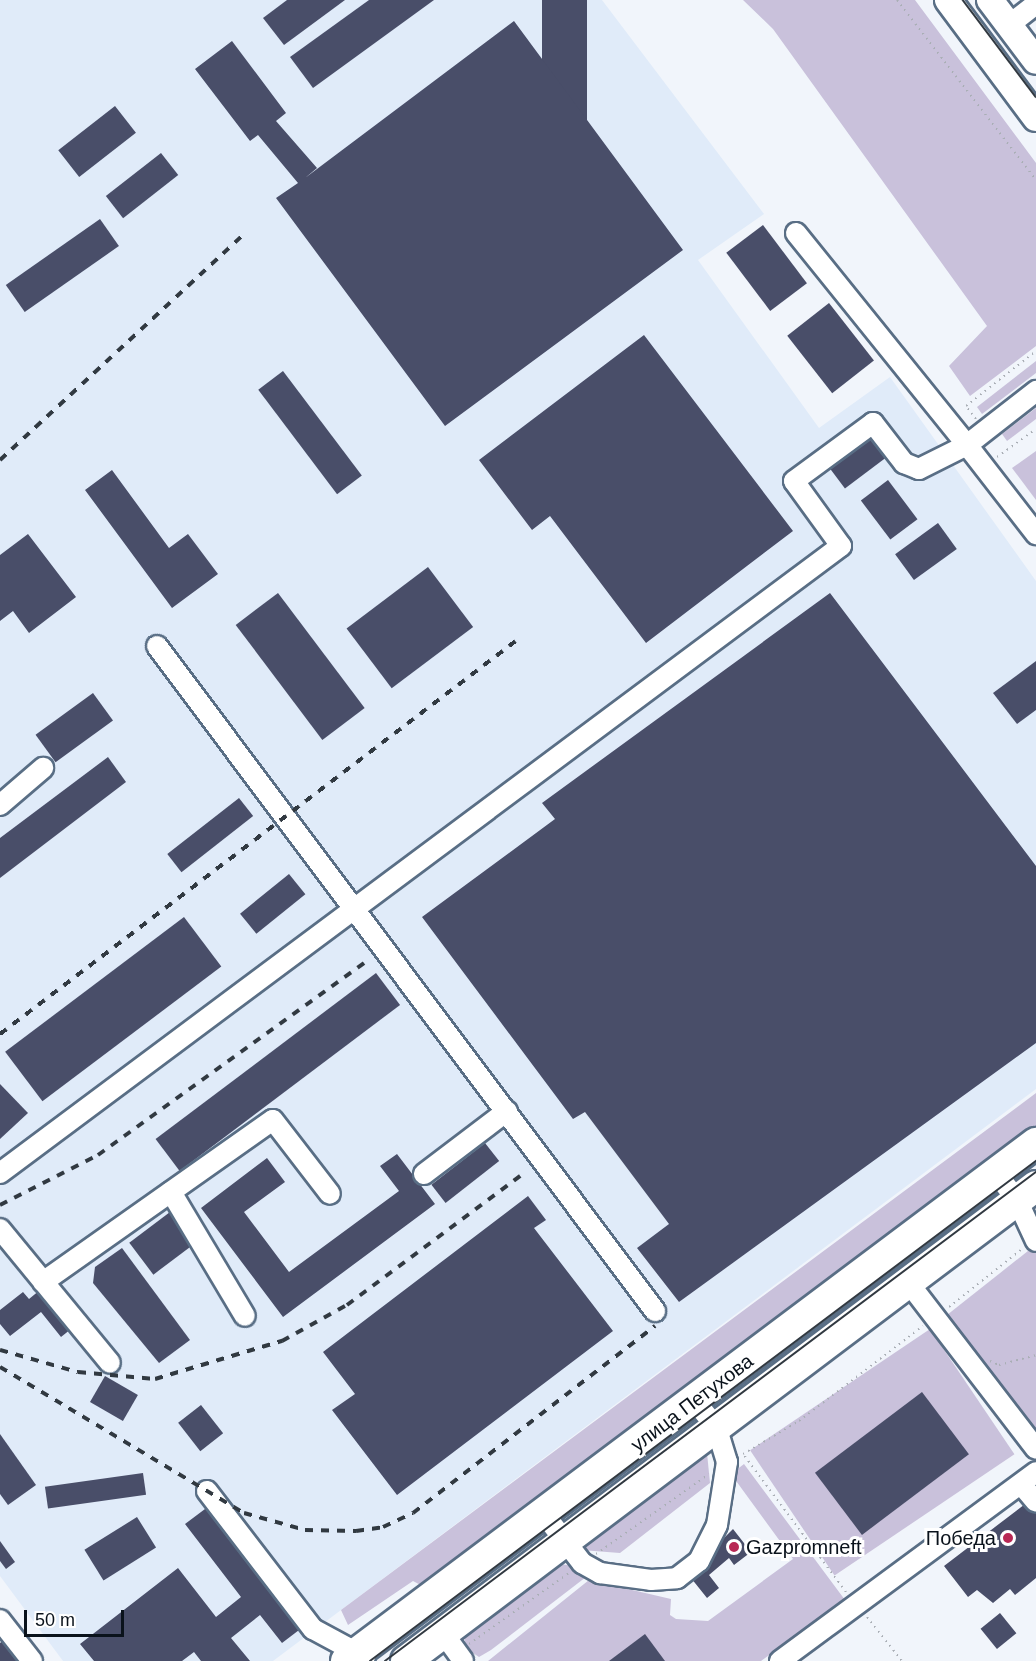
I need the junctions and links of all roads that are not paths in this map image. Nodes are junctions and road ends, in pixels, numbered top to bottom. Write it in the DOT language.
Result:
graph roads {
  1 [pos="948,0"];
  2 [pos="990,0"];
  3 [pos="1036,4"];
  4 [pos="1009,25"];
  5 [pos="1036,61"];
  6 [pos="1036,118"];
  7 [pos="796,233"];
  8 [pos="1036,391"];
  9 [pos="967,444"];
  10 [pos="1036,534"];
  11 [pos="157,646"];
  12 [pos="43,768"];
  13 [pos="0,805"];
  14 [pos="356,907"];
  15 [pos="507,1111"];
  16 [pos="1036,1143"];
  17 [pos="0,1173"];
  18 [pos="996,1173"];
  19 [pos="424,1174"];
  20 [pos="171,1192"];
  21 [pos="1026,1193"];
  22 [pos="330,1194"];
  23 [pos="0,1229"];
  24 [pos="1036,1240"];
  25 [pos="43,1282"];
  26 [pos="908,1282"];
  27 [pos="655,1311"];
  28 [pos="245,1316"];
  29 [pos="110,1363"];
  30 [pos="694,1401"];
  31 [pos="716,1427"];
  32 [pos="1036,1449"];
  33 [pos="1028,1478"];
  34 [pos="207,1491"];
  35 [pos="1036,1502"];
  36 [pos="544,1514"];
  37 [pos="565,1541"];
  38 [pos="0,1619"];
  39 [pos="442,1633"];
  40 [pos="804,1655"];
  41 [pos="359,1658"];
  42 [pos="32,1661"];
  43 [pos="406,1661"];
  44 [pos="463,1661"];
  45 [pos="780,1661"];
  1 -- 6 [label="main road"];
  2 -- 4 [label="main road"];
  3 -- 4 [label="street"];
  4 -- 5 [label="main road"];
  7 -- 9 [label="street"];
  8 -- 9 [label="street"];
  9 -- 10 [label="street"];
  9 -- 14 [label="street"];
  11 -- 14 [label="street"];
  12 -- 13 [label="street"];
  14 -- 15 [label="street"];
  14 -- 17 [label="street"];
  15 -- 19 [label="street"];
  15 -- 27 [label="street"];
  16 -- 18 [label="highway, улица Петухова"];
  18 -- 21 [label="street"];
  18 -- 30 [label="highway, улица Петухова"];
  20 -- 22 [label="street"];
  20 -- 25 [label="street"];
  20 -- 28 [label="street"];
  21 -- 24 [label="street"];
  21 -- 26 [label="highway, улица Петухова"];
  23 -- 25 [label="street"];
  25 -- 29 [label="street"];
  26 -- 31 [label="highway, улица Петухова"];
  26 -- 32 [label="street"];
  30 -- 31 [label="street"];
  30 -- 36 [label="highway, улица Петухова"];
  31 -- 37 [label="highway, улица Петухова"];
  31 -- 37 [label="street"];
  33 -- 35 [label="street"];
  33 -- 40 [label="street"];
  34 -- 41 [label="street"];
  36 -- 37 [label="street"];
  36 -- 41 [label="highway, улица Петухова"];
  37 -- 39 [label="highway, улица Петухова"];
  38 -- 42 [label="street"];
  39 -- 43 [label="highway, улица Петухова"];
  39 -- 44 [label="street"];
  40 -- 45 [label="street"];
}
